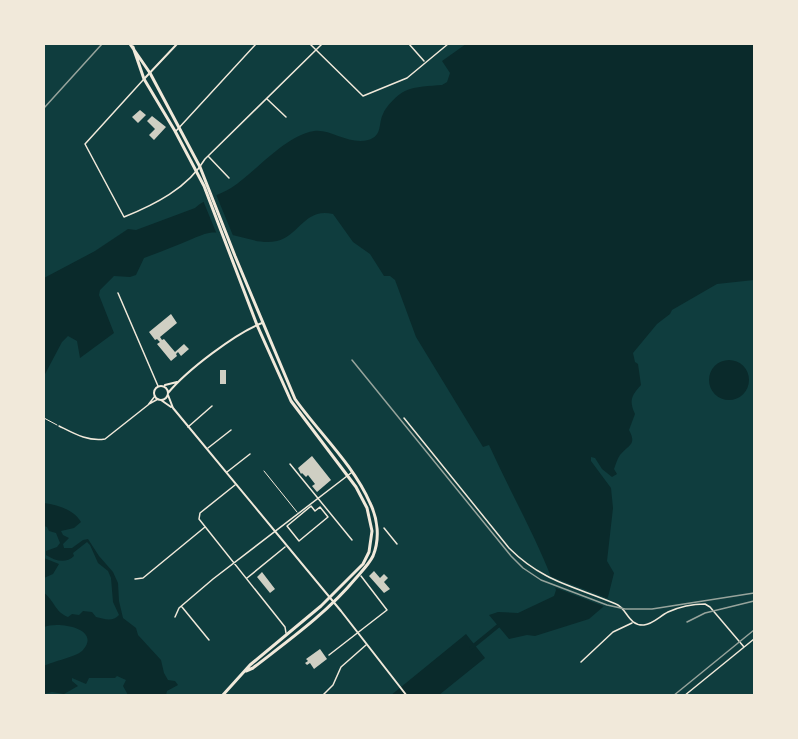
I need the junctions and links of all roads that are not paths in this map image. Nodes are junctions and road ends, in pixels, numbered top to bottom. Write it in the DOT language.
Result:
graph roads {
  1 [pos="177,44"];
  2 [pos="256,44"];
  3 [pos="310,44"];
  4 [pos="322,44"];
  5 [pos="409,44"];
  6 [pos="448,44"];
  7 [pos="131,45"];
  8 [pos="316,49"];
  9 [pos="425,62"];
  10 [pos="150,73"];
  11 [pos="144,79"];
  12 [pos="267,99"];
  13 [pos="286,117"];
  14 [pos="180,127"];
  15 [pos="175,131"];
  16 [pos="208,156"];
  17 [pos="200,167"];
  18 [pos="196,171"];
  19 [pos="229,178"];
  20 [pos="206,186"];
  21 [pos="233,257"];
  22 [pos="118,293"];
  23 [pos="262,323"];
  24 [pos="257,325"];
  25 [pos="177,382"];
  26 [pos="158,386"];
  27 [pos="163,386"];
  28 [pos="168,394"];
  29 [pos="155,396"];
  30 [pos="160,400"];
  31 [pos="148,405"];
  32 [pos="212,406"];
  33 [pos="173,408"];
  34 [pos="44,418"];
  35 [pos="404,418"];
  36 [pos="59,426"];
  37 [pos="188,427"];
  38 [pos="231,430"];
  39 [pos="207,449"];
  40 [pos="250,454"];
  41 [pos="290,464"];
  42 [pos="264,471"];
  43 [pos="352,472"];
  44 [pos="226,473"];
  45 [pos="347,476"];
  46 [pos="235,484"];
  47 [pos="318,498"];
  48 [pos="320,507"];
  49 [pos="298,513"];
  50 [pos="205,526"];
  51 [pos="384,528"];
  52 [pos="275,532"];
  53 [pos="352,540"];
  54 [pos="397,544"];
  55 [pos="286,546"];
  56 [pos="234,563"];
  57 [pos="361,576"];
  58 [pos="135,579"];
  59 [pos="247,579"];
  60 [pos="329,598"];
  61 [pos="334,603"];
  62 [pos="181,606"];
  63 [pos="175,617"];
  64 [pos="633,623"];
  65 [pos="285,627"];
  66 [pos="294,627"];
  67 [pos="358,633"];
  68 [pos="286,634"];
  69 [pos="754,639"];
  70 [pos="209,640"];
  71 [pos="367,644"];
  72 [pos="744,647"];
  73 [pos="329,655"];
  74 [pos="581,662"];
  75 [pos="246,671"];
  76 [pos="222,696"];
  77 [pos="322,696"];
  78 [pos="406,696"];
  79 [pos="684,696"];
  1 -- 10 [label="street"];
  2 -- 14 [label="street"];
  3 -- 8 [label="street"];
  4 -- 8 [label="street"];
  5 -- 9 [label="street"];
  6 -- 9 [label="street"];
  7 -- 10 [label="highway"];
  7 -- 11 [label="highway"];
  8 -- 9 [label="street"];
  8 -- 12 [label="street"];
  10 -- 11 [label="street"];
  10 -- 14 [label="highway"];
  11 -- 15 [label="highway"];
  11 -- 18 [label="street"];
  12 -- 13 [label="street"];
  12 -- 16 [label="street"];
  14 -- 15 [label="street"];
  14 -- 17 [label="highway"];
  15 -- 18 [label="highway"];
  16 -- 17 [label="street"];
  16 -- 19 [label="street"];
  17 -- 18 [label="street"];
  17 -- 20 [label="highway"];
  18 -- 20 [label="highway"];
  20 -- 21 [label="highway"];
  21 -- 23 [label="highway"];
  21 -- 24 [label="highway"];
  22 -- 26 [label="street"];
  23 -- 24 [label="street"];
  23 -- 43 [label="highway"];
  24 -- 25 [label="street"];
  24 -- 45 [label="highway"];
  25 -- 27 [label="street"];
  25 -- 28 [label="street"];
  26 -- 27 [label="street"];
  26 -- 29 [label="street"];
  27 -- 28 [label="street"];
  28 -- 30 [label="street"];
  28 -- 33 [label="street"];
  29 -- 30 [label="street"];
  29 -- 31 [label="street"];
  30 -- 31 [label="street"];
  30 -- 33 [label="street"];
  31 -- 36 [label="street"];
  32 -- 37 [label="street"];
  33 -- 37 [label="street"];
  34 -- 36 [label="lane"];
  35 -- 64 [label="street"];
  37 -- 39 [label="street"];
  38 -- 39 [label="street"];
  39 -- 44 [label="street"];
  40 -- 44 [label="street"];
  41 -- 47 [label="street"];
  42 -- 49 [label="lane"];
  43 -- 45 [label="street"];
  43 -- 61 [label="highway"];
  44 -- 46 [label="street"];
  45 -- 47 [label="street"];
  45 -- 60 [label="highway"];
  46 -- 50 [label="street"];
  46 -- 52 [label="street"];
  47 -- 49 [label="street"];
  47 -- 53 [label="street"];
  48 -- 48 [label="street"];
  49 -- 52 [label="street"];
  50 -- 56 [label="street"];
  50 -- 58 [label="street"];
  51 -- 54 [label="street"];
  52 -- 55 [label="street"];
  52 -- 56 [label="street"];
  55 -- 59 [label="street"];
  55 -- 60 [label="street"];
  56 -- 59 [label="street"];
  56 -- 62 [label="street"];
  57 -- 67 [label="street"];
  59 -- 65 [label="street"];
  60 -- 61 [label="street"];
  60 -- 66 [label="highway"];
  61 -- 67 [label="street"];
  61 -- 75 [label="highway"];
  62 -- 63 [label="street"];
  62 -- 70 [label="street"];
  64 -- 72 [label="street"];
  64 -- 74 [label="street"];
  65 -- 66 [label="street"];
  65 -- 68 [label="street"];
  66 -- 68 [label="highway"];
  67 -- 71 [label="street"];
  67 -- 73 [label="street"];
  68 -- 75 [label="highway"];
  69 -- 72 [label="street"];
  71 -- 77 [label="street"];
  71 -- 78 [label="street"];
  72 -- 79 [label="street"];
  75 -- 76 [label="highway"];
}
